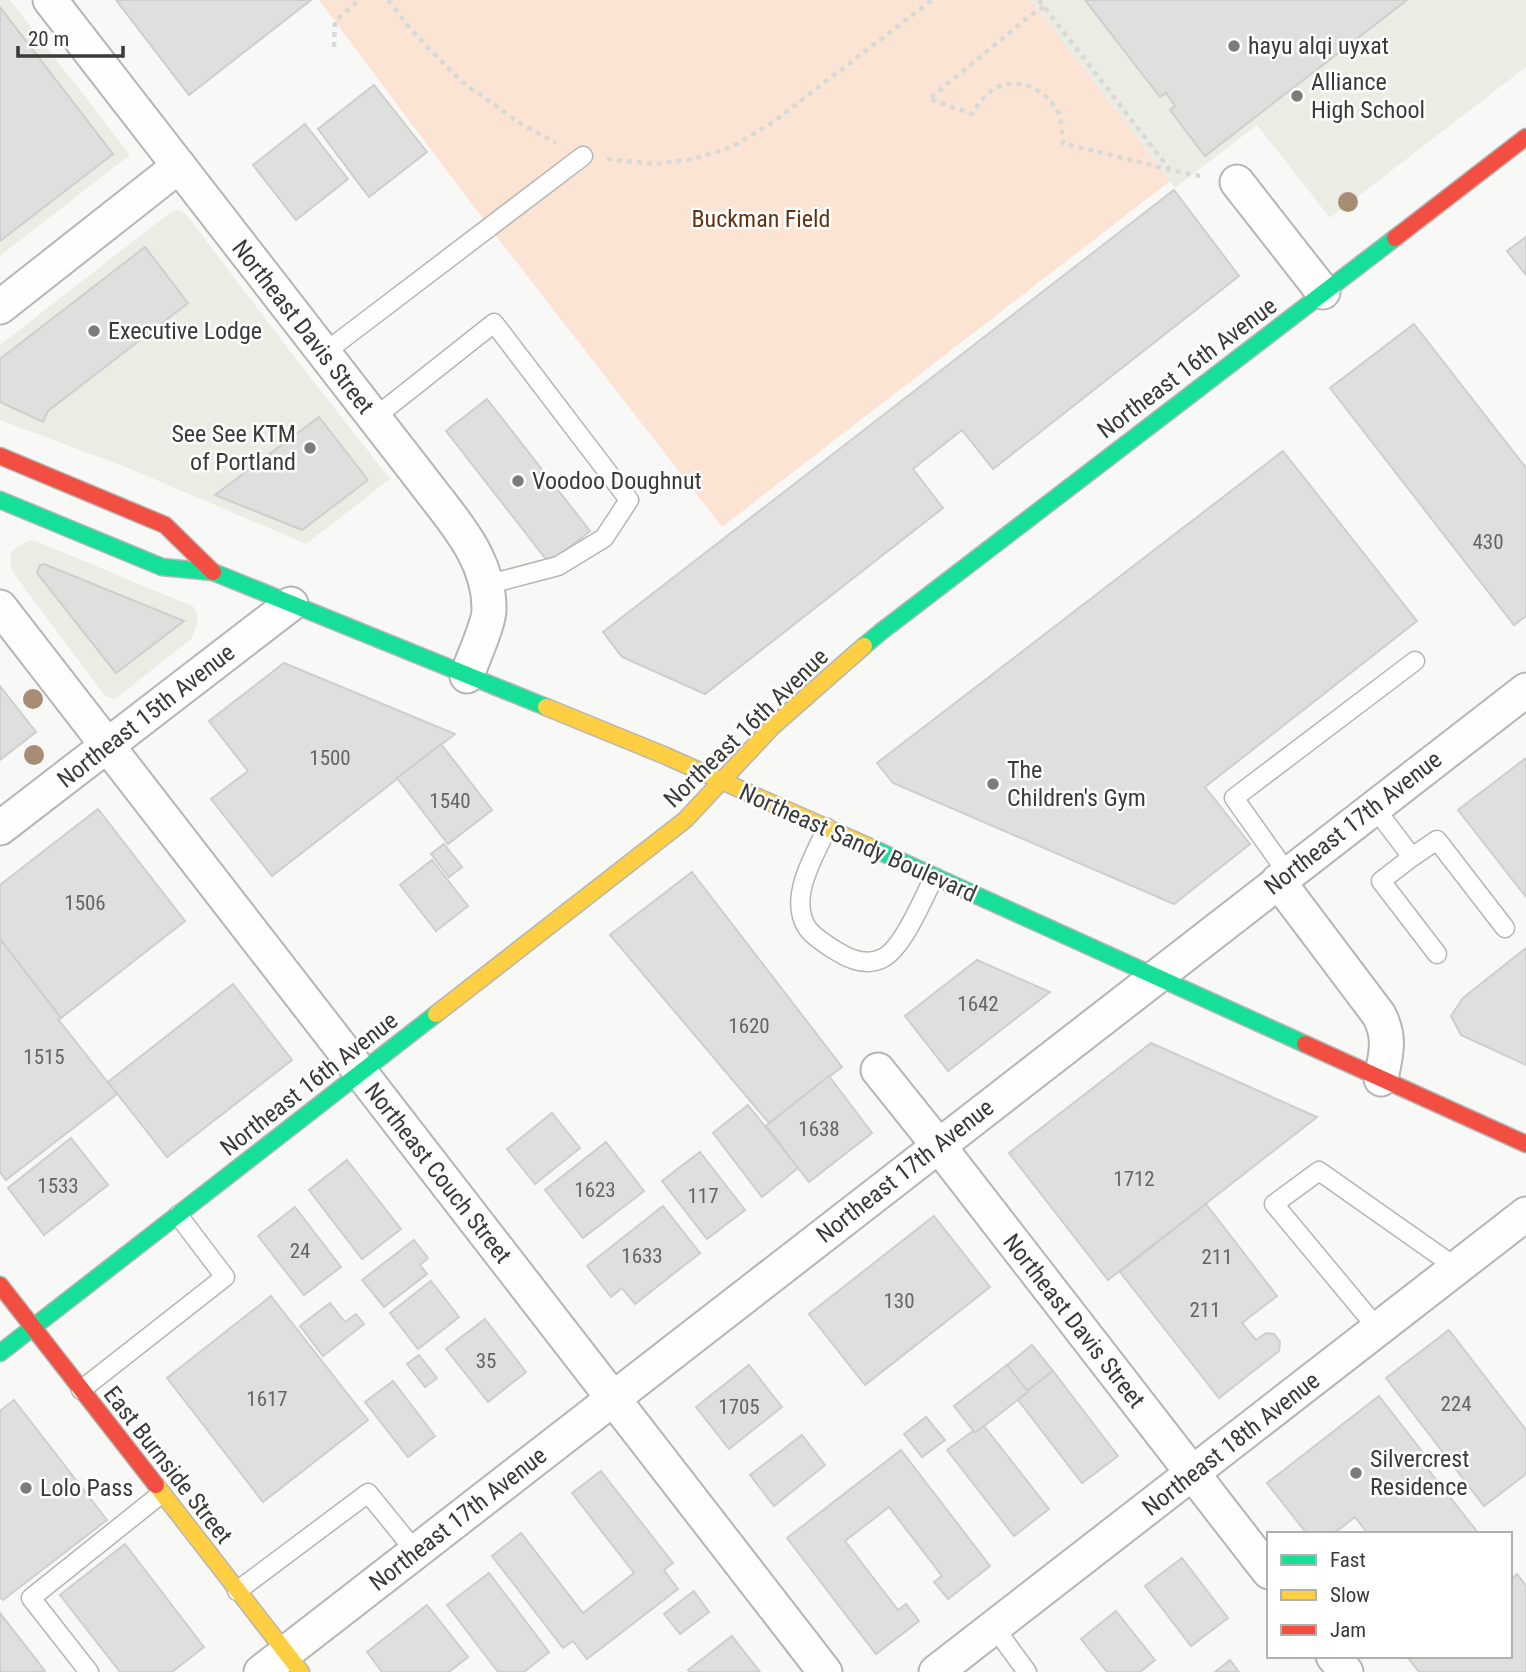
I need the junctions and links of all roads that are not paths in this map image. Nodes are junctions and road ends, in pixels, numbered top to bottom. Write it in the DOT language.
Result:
graph roads {
  1 [pos="50,0"];
  2 [pos="1526,136"];
  3 [pos="583,156"];
  4 [pos="179,166"];
  5 [pos="1237,182"];
  6 [pos="1323,292"];
  7 [pos="0,307"];
  8 [pos="324,353"];
  9 [pos="374,418"];
  10 [pos="0,456"];
  11 [pos="0,500"];
  12 [pos="213,572"];
  13 [pos="486,585"];
  14 [pos="291,604"];
  15 [pos="0,607"];
  16 [pos="1415,662"];
  17 [pos="467,676"];
  18 [pos="1526,690"];
  19 [pos="107,746"];
  20 [pos="722,782"];
  21 [pos="1374,807"];
  22 [pos="0,828"];
  23 [pos="827,828"];
  24 [pos="1412,858"];
  25 [pos="934,877"];
  26 [pos="1283,878"];
  27 [pos="1504,928"];
  28 [pos="1437,954"];
  29 [pos="1156,976"];
  30 [pos="878,1070"];
  31 [pos="360,1074"];
  32 [pos="1381,1079"];
  33 [pos="1526,1144"];
  34 [pos="938,1145"];
  35 [pos="178,1215"];
  36 [pos="1524,1219"];
  37 [pos="1457,1268"];
  38 [pos="0,1285"];
  39 [pos="32,1328"];
  40 [pos="1378,1329"];
  41 [pos="0,1353"];
  42 [pos="81,1390"];
  43 [pos="614,1398"];
  44 [pos="1193,1474"];
  45 [pos="161,1493"];
  46 [pos="416,1552"];
  47 [pos="1267,1569"];
  48 [pos="237,1591"];
  49 [pos="994,1627"];
  50 [pos="1335,1658"];
  51 [pos="282,1666"];
  52 [pos="89,1672"];
  53 [pos="825,1672"];
  54 [pos="936,1672"];
  55 [pos="1027,1672"];
  56 [pos="1346,1672"];
  1 -- 4 [label="street, Northeast Davis Street"];
  2 -- 6 [label="main road, Northeast 16th Avenue"];
  3 -- 8 [label="lane"];
  4 -- 7 [label="street"];
  4 -- 8 [label="street, Northeast Davis Street"];
  5 -- 6 [label="street"];
  6 -- 20 [label="main road, Northeast 16th Avenue"];
  8 -- 9 [label="street, Northeast Davis Street"];
  9 -- 13 [label="street, Northeast Davis Street"];
  9 -- 13 [label="lane"];
  10 -- 12 [label="main road, Northeast Sandy Boulevard"];
  11 -- 12 [label="main road, Northeast Sandy Boulevard"];
  12 -- 14 [label="main road, Northeast Sandy Boulevard"];
  13 -- 17 [label="street, Northeast Davis Street"];
  14 -- 17 [label="main road, Northeast Sandy Boulevard"];
  14 -- 19 [label="street, Northeast 15th Avenue"];
  15 -- 19 [label="street, Northeast Couch Street"];
  16 -- 26 [label="lane"];
  17 -- 20 [label="main road, Northeast Sandy Boulevard"];
  18 -- 21 [label="street, Northeast 17th Avenue"];
  19 -- 22 [label="street, Northeast 15th Avenue"];
  19 -- 31 [label="street, Northeast Couch Street"];
  20 -- 23 [label="main road, Northeast Sandy Boulevard"];
  20 -- 31 [label="main road, Northeast 16th Avenue"];
  21 -- 24 [label="lane"];
  21 -- 26 [label="street, Northeast 17th Avenue"];
  23 -- 25 [label="main road, Northeast Sandy Boulevard"];
  23 -- 25 [label="lane"];
  24 -- 27 [label="lane"];
  24 -- 28 [label="lane"];
  25 -- 29 [label="main road, Northeast Sandy Boulevard"];
  26 -- 29 [label="street, Northeast 17th Avenue"];
  26 -- 32 [label="street"];
  29 -- 32 [label="main road, Northeast Sandy Boulevard"];
  29 -- 34 [label="street, Northeast 17th Avenue"];
  30 -- 34 [label="street, Northeast Davis Street"];
  31 -- 35 [label="main road, Northeast 16th Avenue"];
  31 -- 43 [label="street, Northeast Couch Street"];
  32 -- 33 [label="main road, Northeast Sandy Boulevard"];
  34 -- 43 [label="street, Northeast 17th Avenue"];
  34 -- 44 [label="street, Northeast Davis Street"];
  35 -- 39 [label="main road, Northeast 16th Avenue"];
  35 -- 42 [label="lane"];
  36 -- 37 [label="street, Northeast 18th Avenue"];
  37 -- 40 [label="street, Northeast 18th Avenue"];
  37 -- 40 [label="lane"];
  38 -- 39 [label="main road, East Burnside Street"];
  39 -- 41 [label="main road, Northeast 16th Avenue"];
  39 -- 42 [label="main road, East Burnside Street"];
  40 -- 44 [label="street, Northeast 18th Avenue"];
  42 -- 45 [label="main road, East Burnside Street"];
  43 -- 46 [label="street, Northeast 17th Avenue"];
  43 -- 53 [label="street, Northeast Couch Street"];
  44 -- 47 [label="street, Northeast Davis Street"];
  44 -- 49 [label="street, Northeast 18th Avenue"];
  45 -- 48 [label="main road, East Burnside Street"];
  45 -- 52 [label="lane"];
  46 -- 48 [label="lane"];
  46 -- 51 [label="street, Northeast 17th Avenue"];
  48 -- 51 [label="main road, East Burnside Street"];
  49 -- 54 [label="street, Northeast 18th Avenue"];
  49 -- 55 [label="lane"];
  50 -- 56 [label="street"];
}
